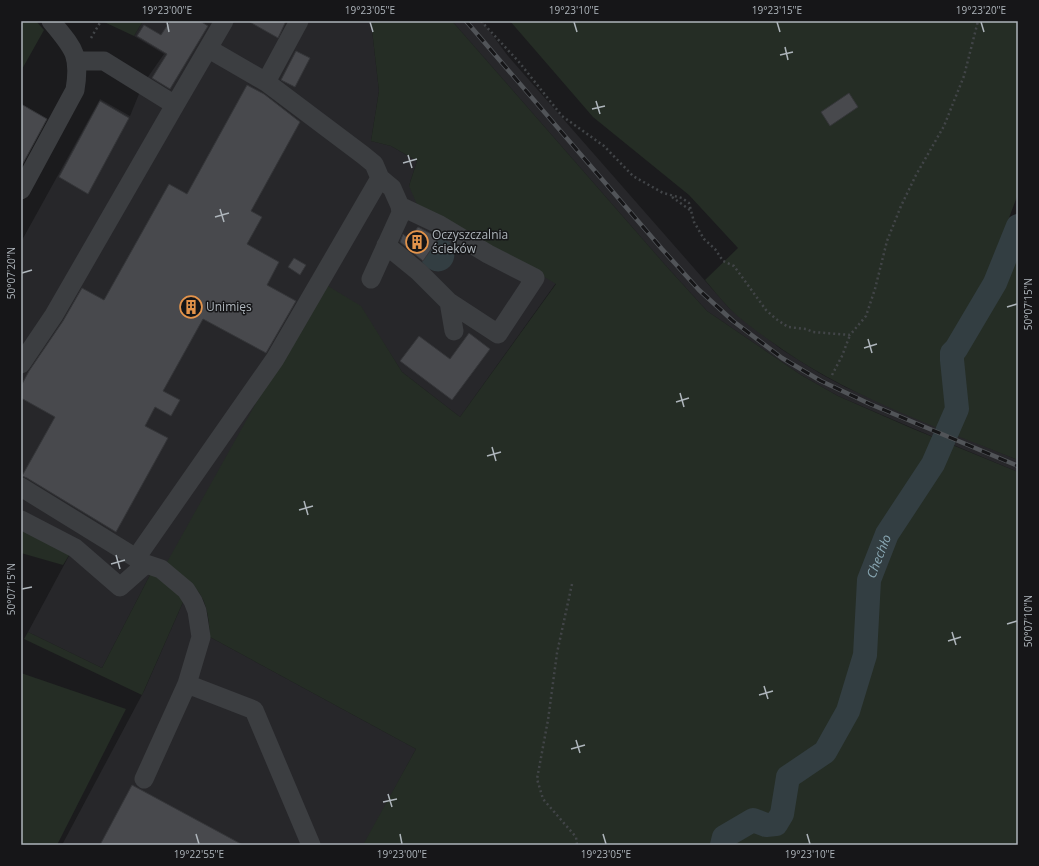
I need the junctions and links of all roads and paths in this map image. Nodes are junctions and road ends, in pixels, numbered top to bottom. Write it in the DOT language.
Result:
graph roads {
  1 [pos="51,21"];
  2 [pos="101,21"];
  3 [pos="224,21"];
  4 [pos="299,21"];
  5 [pos="481,21"];
  6 [pos="978,21"];
  7 [pos="91,38"];
  8 [pos="208,48"];
  9 [pos="77,60"];
  10 [pos="266,82"];
  11 [pos="175,105"];
  12 [pos="380,178"];
  13 [pos="21,190"];
  14 [pos="400,206"];
  15 [pos="386,245"];
  16 [pos="371,279"];
  17 [pos="449,302"];
  18 [pos="454,331"];
  19 [pos="850,335"];
  20 [pos="21,364"];
  21 [pos="832,375"];
  22 [pos="21,487"];
  23 [pos="21,520"];
  24 [pos="141,561"];
  25 [pos="572,584"];
  26 [pos="187,684"];
  27 [pos="144,779"];
  28 [pos="311,845"];
  29 [pos="577,845"];
  1 -- 9 [label="street"];
  2 -- 7 [label="path"];
  3 -- 8 [label="street"];
  4 -- 10 [label="street"];
  5 -- 19 [label="path"];
  6 -- 19 [label="path"];
  8 -- 10 [label="street"];
  8 -- 11 [label="street"];
  9 -- 11 [label="street"];
  9 -- 13 [label="street"];
  10 -- 12 [label="street"];
  11 -- 20 [label="street"];
  12 -- 14 [label="street"];
  12 -- 24 [label="street"];
  14 -- 15 [label="street"];
  14 -- 17 [label="street"];
  15 -- 16 [label="street"];
  15 -- 17 [label="street"];
  17 -- 18 [label="street"];
  19 -- 21 [label="path"];
  22 -- 24 [label="street"];
  23 -- 24 [label="street"];
  24 -- 26 [label="street"];
  25 -- 29 [label="path"];
  26 -- 27 [label="street"];
  26 -- 28 [label="street"];
}
